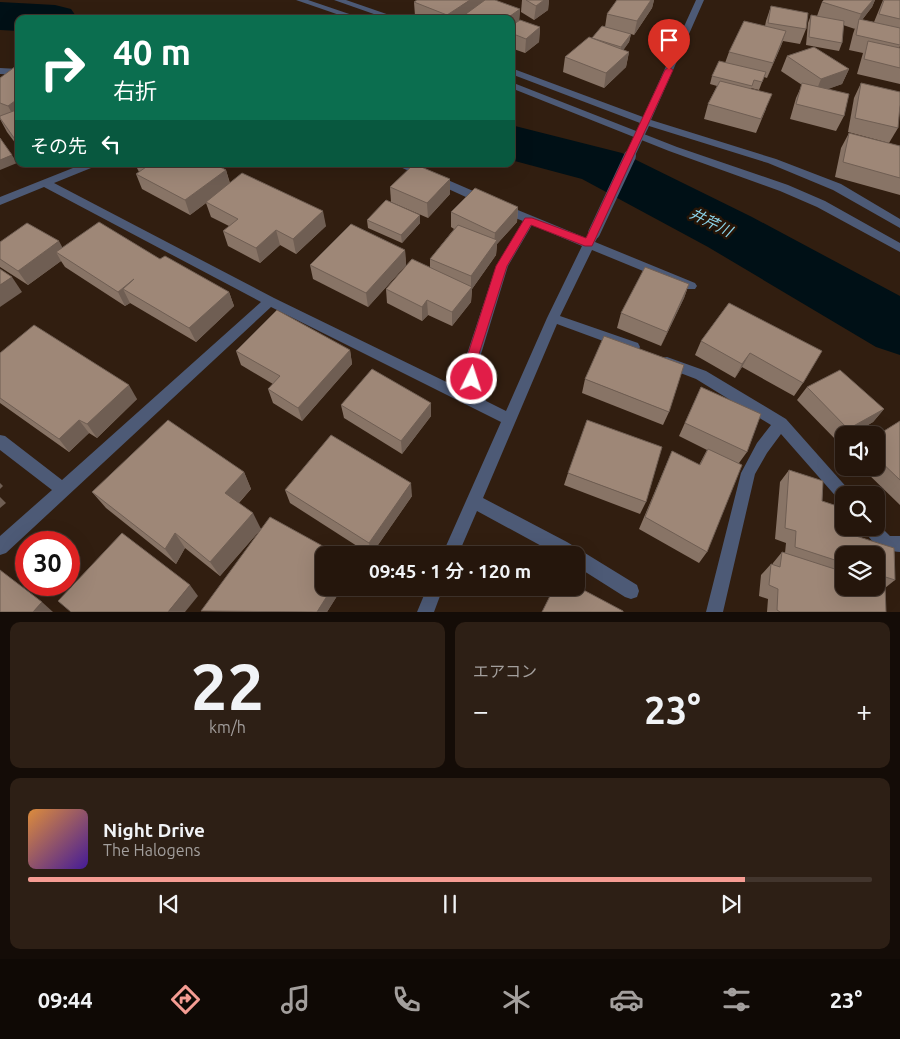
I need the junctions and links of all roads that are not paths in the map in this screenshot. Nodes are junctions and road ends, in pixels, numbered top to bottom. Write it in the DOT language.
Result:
graph roads {
  1 [pos="300,0"];
  2 [pos="338,0"];
  3 [pos="700,0"];
  4 [pos="347,15"];
  5 [pos="385,15"];
  6 [pos="0,71"];
  7 [pos="15,72"];
  8 [pos="515,73"];
  9 [pos="515,87"];
  10 [pos="644,125"];
  11 [pos="85,167"];
  12 [pos="409,167"];
  13 [pos="45,183"];
  14 [pos="0,201"];
  15 [pos="529,220"];
  16 [pos="900,224"];
  17 [pos="591,238"];
  18 [pos="900,248"];
  19 [pos="691,286"];
  20 [pos="270,302"];
  21 [pos="553,318"];
  22 [pos="480,406"];
  23 [pos="510,420"];
  24 [pos="781,423"];
  25 [pos="0,441"];
  26 [pos="836,486"];
  27 [pos="63,490"];
  28 [pos="474,501"];
  29 [pos="879,536"];
  30 [pos="900,544"];
  31 [pos="454,546"];
  32 [pos="559,546"];
  33 [pos="0,548"];
  34 [pos="585,562"];
  35 [pos="631,591"];
  36 [pos="432,596"];
  37 [pos="425,612"];
  38 [pos="714,612"];
  1 -- 4 [label="street"];
  2 -- 5 [label="street"];
  3 -- 10 [label="street"];
  6 -- 7 [label="street"];
  8 -- 10 [label="street"];
  9 -- 18 [label="street"];
  10 -- 16 [label="street"];
  10 -- 17 [label="street, bridge"];
  11 -- 13 [label="street"];
  12 -- 15 [label="street"];
  13 -- 14 [label="street"];
  13 -- 20 [label="street"];
  15 -- 17 [label="street"];
  15 -- 22 [label="street"];
  17 -- 19 [label="street"];
  17 -- 21 [label="street"];
  20 -- 22 [label="street"];
  20 -- 27 [label="street"];
  21 -- 23 [label="street"];
  21 -- 24 [label="street"];
  22 -- 23 [label="street"];
  23 -- 28 [label="street"];
  24 -- 26 [label="street"];
  24 -- 38 [label="street"];
  25 -- 27 [label="street"];
  27 -- 33 [label="street"];
  28 -- 31 [label="street"];
  28 -- 32 [label="street"];
  29 -- 30 [label="street"];
  34 -- 35 [label="street"];
  36 -- 37 [label="street"];
}
